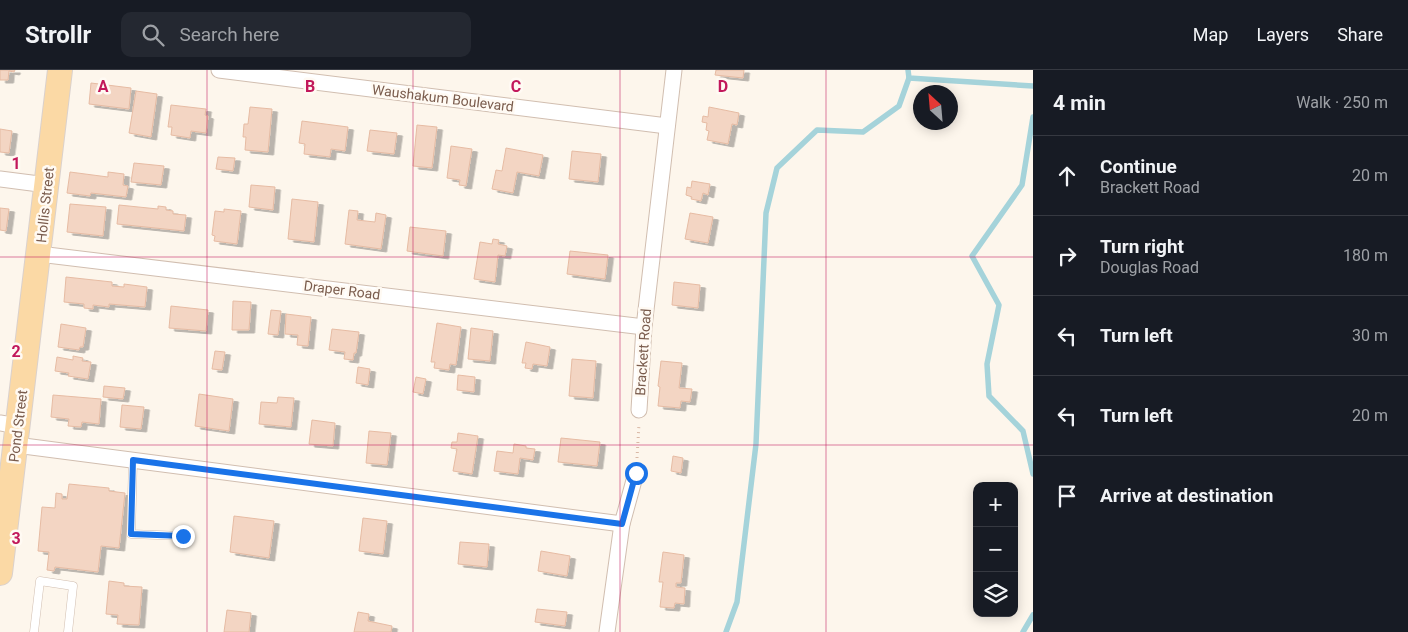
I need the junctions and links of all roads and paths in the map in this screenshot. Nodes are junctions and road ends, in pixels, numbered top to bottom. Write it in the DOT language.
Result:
graph roads {
  1 [pos="60,70"];
  2 [pos="219,70"];
  3 [pos="674,70"];
  4 [pos="667,126"];
  5 [pos="0,179"];
  6 [pos="47,185"];
  7 [pos="39,254"];
  8 [pos="644,327"];
  9 [pos="28,339"];
  10 [pos="639,410"];
  11 [pos="11,431"];
  12 [pos="133,460"];
  13 [pos="636,473"];
  14 [pos="622,524"];
  15 [pos="183,536"];
  16 [pos="0,573"];
  17 [pos="34,632"];
  18 [pos="68,632"];
  19 [pos="607,632"];
  1 -- 6 [label="main road, Hollis Street"];
  2 -- 4 [label="street, Waushakum Boulevard"];
  3 -- 4 [label="street, Brackett Road"];
  4 -- 8 [label="street, Brackett Road"];
  5 -- 6 [label="street"];
  6 -- 7 [label="main road, Hollis Street"];
  7 -- 8 [label="street, Draper Road"];
  7 -- 9 [label="main road, Hollis Street"];
  8 -- 10 [label="street, Brackett Road"];
  9 -- 11 [label="main road, Pond Street"];
  10 -- 13 [label="path, Brackett Road"];
  11 -- 12 [label="street"];
  11 -- 16 [label="main road, Pond Street"];
  12 -- 14 [label="street"];
  12 -- 15 [label="lane"];
  13 -- 14 [label="street"];
  14 -- 19 [label="street"];
  17 -- 18 [label="lane"];
}
